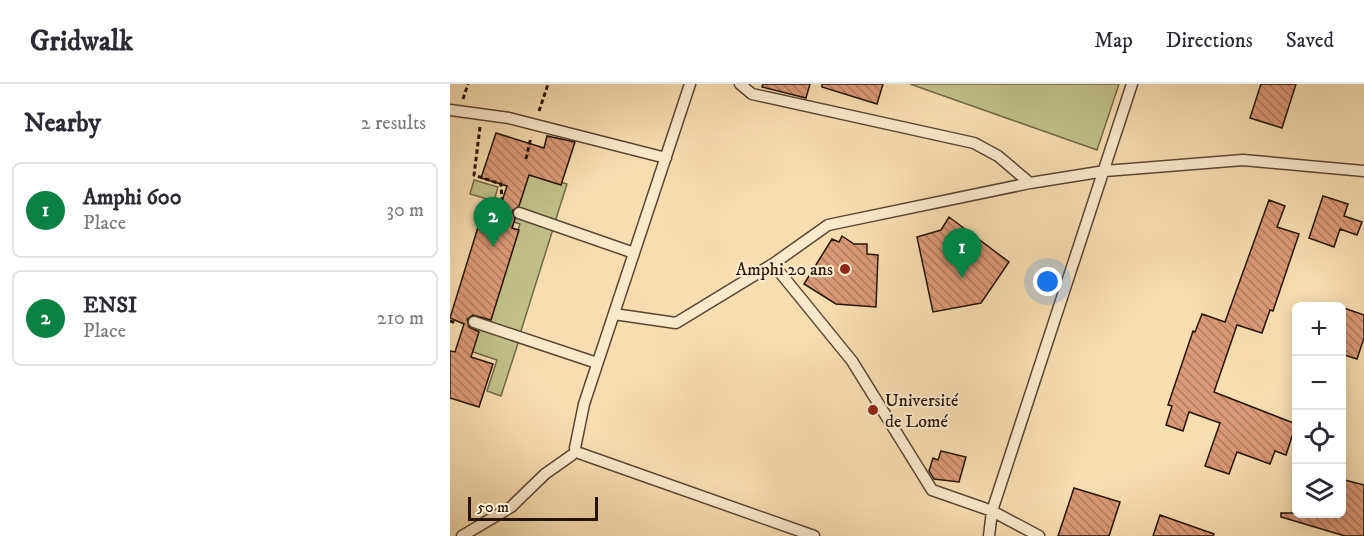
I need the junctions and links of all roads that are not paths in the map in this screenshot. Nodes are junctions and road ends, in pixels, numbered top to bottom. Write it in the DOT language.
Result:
graph roads {
  1 [pos="690,84"];
  2 [pos="740,84"];
  3 [pos="1131,84"];
  4 [pos="450,110"];
  5 [pos="666,158"];
  6 [pos="1105,171"];
  7 [pos="1364,171"];
  8 [pos="1030,183"];
  9 [pos="519,213"];
  10 [pos="634,253"];
  11 [pos="773,264"];
  12 [pos="614,314"];
  13 [pos="474,322"];
  14 [pos="597,363"];
  15 [pos="575,452"];
  16 [pos="992,511"];
  17 [pos="462,536"];
  18 [pos="814,536"];
  19 [pos="989,536"];
  20 [pos="1039,536"];
  1 -- 5 [label="lane"];
  2 -- 8 [label="lane"];
  3 -- 6 [label="lane"];
  4 -- 5 [label="lane"];
  5 -- 10 [label="lane"];
  6 -- 7 [label="lane"];
  6 -- 8 [label="lane"];
  6 -- 16 [label="lane"];
  8 -- 11 [label="lane"];
  9 -- 10 [label="lane"];
  10 -- 12 [label="lane"];
  11 -- 12 [label="lane"];
  11 -- 16 [label="lane"];
  12 -- 14 [label="lane"];
  13 -- 14 [label="lane"];
  14 -- 15 [label="lane"];
  15 -- 17 [label="lane"];
  15 -- 18 [label="lane"];
  16 -- 19 [label="lane"];
  16 -- 20 [label="lane"];
}
